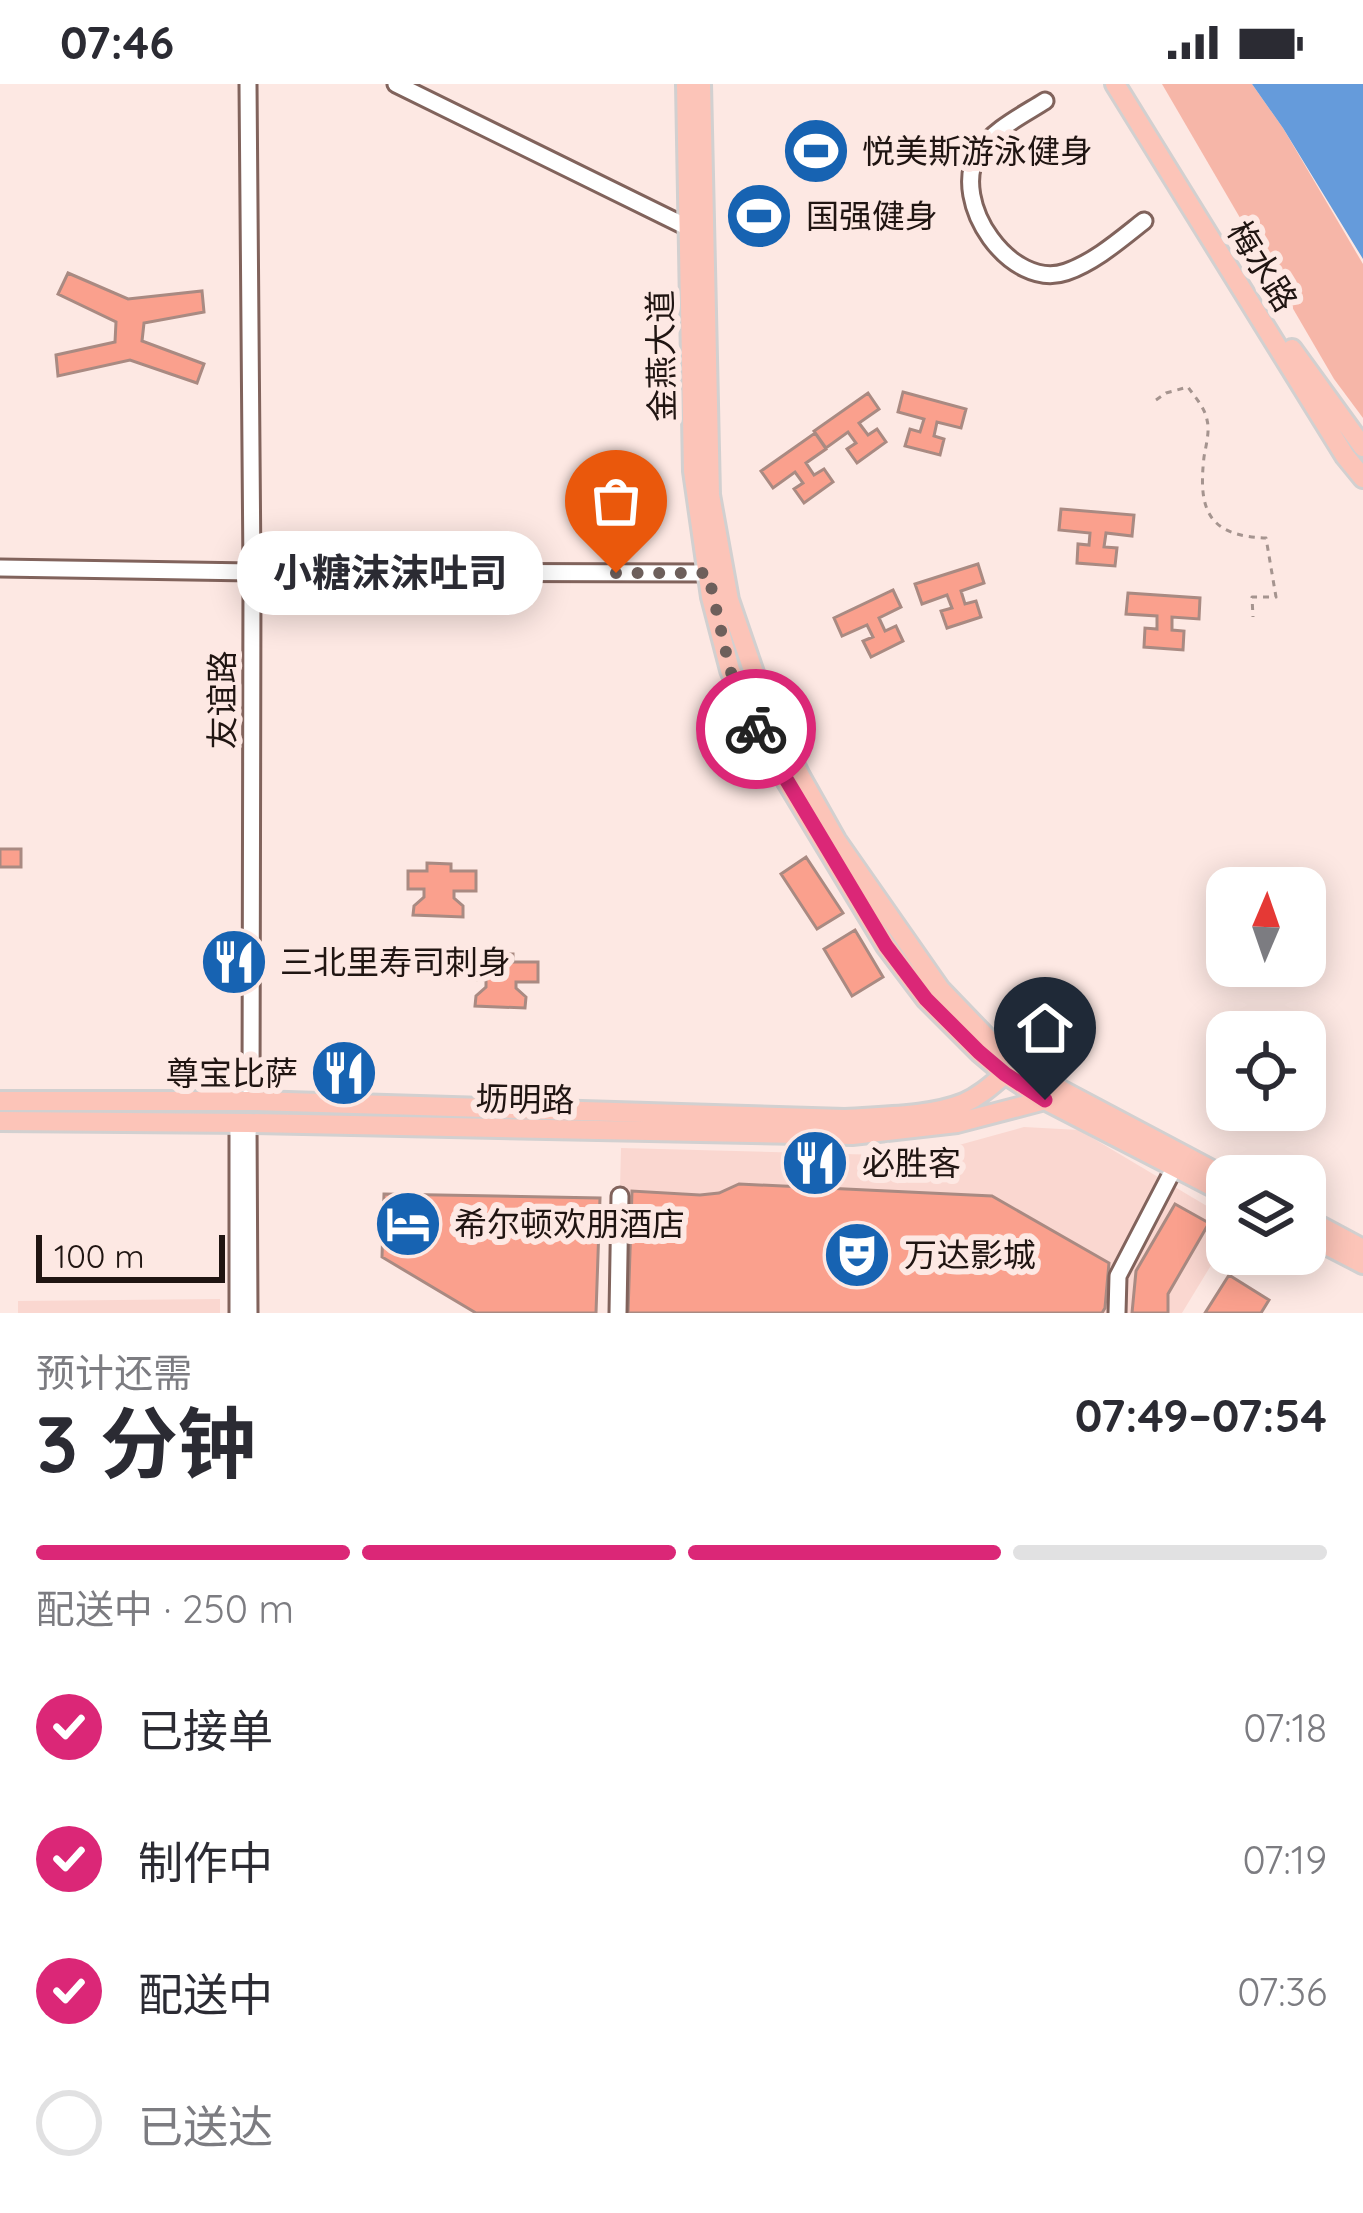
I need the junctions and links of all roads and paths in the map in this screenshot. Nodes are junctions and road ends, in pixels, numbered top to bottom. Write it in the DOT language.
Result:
graph roads {
  1 [pos="248,84"];
  2 [pos="396,84"];
  3 [pos="686,84"];
  4 [pos="701,84"];
  5 [pos="1114,84"];
  6 [pos="1128,84"];
  7 [pos="1045,101"];
  8 [pos="1144,220"];
  9 [pos="689,228"];
  10 [pos="1156,400"];
  11 [pos="1363,447"];
  12 [pos="1363,478"];
  13 [pos="0,568"];
  14 [pos="252,572"];
  15 [pos="708,573"];
  16 [pos="1252,617"];
  17 [pos="1005,1074"];
  18 [pos="1045,1100"];
  19 [pos="0,1101"];
  20 [pos="250,1101"];
  21 [pos="0,1121"];
  22 [pos="243,1123"];
  23 [pos="1206,1167"];
  24 [pos="1171,1174"];
  25 [pos="1206,1183"];
  26 [pos="620,1196"];
  27 [pos="1326,1230"];
  28 [pos="1326,1245"];
  29 [pos="1363,1249"];
  30 [pos="1363,1264"];
  31 [pos="238,1313"];
  32 [pos="249,1313"];
  33 [pos="618,1313"];
  34 [pos="1118,1313"];
  1 -- 14 [label="street, 友谊路"];
  2 -- 9 [label="street"];
  3 -- 9 [label="main road, 金燕大道"];
  4 -- 23 [label="main road, 金燕大道"];
  5 -- 12 [label="main road, 梅水路"];
  6 -- 11 [label="main road, 梅水路"];
  7 -- 8 [label="street"];
  9 -- 15 [label="main road, 金燕大道"];
  10 -- 16 [label="path"];
  13 -- 14 [label="street"];
  14 -- 15 [label="street"];
  14 -- 20 [label="street, 友谊路"];
  15 -- 17 [label="main road, 金燕大道"];
  17 -- 18 [label="main road, 金燕大道"];
  17 -- 20 [label="main road, 坜明路"];
  18 -- 22 [label="main road, 坜明路"];
  18 -- 25 [label="main road, 金燕大道"];
  19 -- 20 [label="main road, 坜明路"];
  21 -- 22 [label="main road, 坜明路"];
  22 -- 31 [label="street"];
  22 -- 32 [label="street"];
  24 -- 34 [label="street"];
  26 -- 33 [label="street"];
  27 -- 29 [label="main road"];
  28 -- 30 [label="main road"];
}
